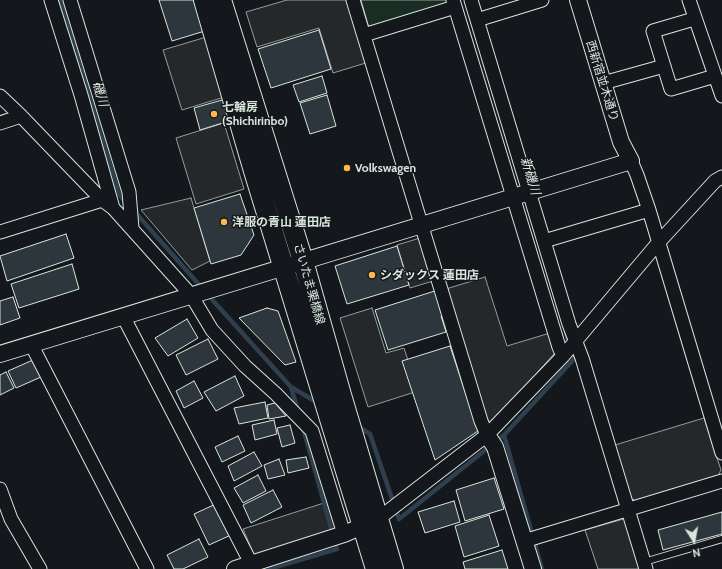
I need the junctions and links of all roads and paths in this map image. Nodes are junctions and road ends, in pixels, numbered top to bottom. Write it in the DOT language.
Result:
graph roads {
  1 [pos="51,0"];
  2 [pos="70,0"];
  3 [pos="204,0"];
  4 [pos="221,0"];
  5 [pos="353,0"];
  6 [pos="471,0"];
  7 [pos="542,0"];
  8 [pos="578,0"];
  9 [pos="689,0"];
  10 [pos="454,4"];
  11 [pos="694,19"];
  12 [pos="477,20"];
  13 [pos="364,36"];
  14 [pos="664,66"];
  15 [pos="715,76"];
  16 [pos="603,83"];
  17 [pos="0,96"];
  18 [pos="722,96"];
  19 [pos="21,116"];
  20 [pos="0,124"];
  21 [pos="631,161"];
  22 [pos="722,177"];
  23 [pos="529,191"];
  24 [pos="514,196"];
  25 [pos="102,200"];
  26 [pos="113,208"];
  27 [pos="648,210"];
  28 [pos="421,224"];
  29 [pos="132,228"];
  30 [pos="0,232"];
  31 [pos="544,242"];
  32 [pos="658,243"];
  33 [pos="303,261"];
  34 [pos="283,267"];
  35 [pos="191,295"];
  36 [pos="123,316"];
  37 [pos="575,340"];
  38 [pos="31,344"];
  39 [pos="0,354"];
  40 [pos="563,356"];
  41 [pos="487,435"];
  42 [pos="722,453"];
  43 [pos="722,482"];
  44 [pos="0,489"];
  45 [pos="629,510"];
  46 [pos="370,523"];
  47 [pos="344,534"];
  48 [pos="722,539"];
  49 [pos="524,541"];
  50 [pos="645,565"];
  51 [pos="253,567"];
  52 [pos="40,569"];
  53 [pos="147,569"];
  54 [pos="235,569"];
  55 [pos="376,569"];
  56 [pos="393,569"];
  57 [pos="532,569"];
  1 -- 26 [label="street"];
  2 -- 29 [label="street"];
  3 -- 34 [label="main road, さいたま栗橋線"];
  4 -- 33 [label="main road, さいたま栗橋線"];
  5 -- 13 [label="street"];
  6 -- 12 [label="street"];
  7 -- 12 [label="street"];
  8 -- 16 [label="street, 西新宿並木通り"];
  9 -- 11 [label="street"];
  10 -- 13 [label="street"];
  10 -- 24 [label="street"];
  11 -- 14 [label="street"];
  11 -- 15 [label="street"];
  12 -- 23 [label="street"];
  13 -- 28 [label="street"];
  14 -- 15 [label="street"];
  14 -- 16 [label="street"];
  15 -- 18 [label="street"];
  16 -- 21 [label="street, 西新宿並木通り"];
  17 -- 19 [label="street"];
  19 -- 20 [label="street"];
  19 -- 25 [label="street"];
  21 -- 23 [label="street"];
  21 -- 27 [label="street"];
  22 -- 32 [label="street"];
  23 -- 24 [label="street"];
  23 -- 31 [label="street"];
  24 -- 28 [label="street"];
  24 -- 40 [label="street"];
  25 -- 26 [label="street"];
  25 -- 30 [label="street"];
  26 -- 29 [label="street"];
  27 -- 31 [label="street"];
  27 -- 32 [label="street"];
  28 -- 33 [label="street"];
  28 -- 41 [label="street"];
  29 -- 35 [label="street"];
  31 -- 37 [label="street"];
  32 -- 37 [label="street"];
  32 -- 42 [label="street"];
  33 -- 34 [label="street"];
  33 -- 46 [label="main road, さいたま栗橋線"];
  34 -- 35 [label="street"];
  34 -- 46 [label="main road, さいたま栗橋線"];
  35 -- 36 [label="street"];
  35 -- 47 [label="street"];
  36 -- 38 [label="street"];
  36 -- 51 [label="street"];
  37 -- 40 [label="street"];
  37 -- 45 [label="street"];
  38 -- 39 [label="street"];
  38 -- 53 [label="street"];
  40 -- 41 [label="street"];
  41 -- 46 [label="street"];
  41 -- 49 [label="street"];
  43 -- 45 [label="street"];
  44 -- 52 [label="street"];
  45 -- 49 [label="street"];
  45 -- 50 [label="street"];
  46 -- 47 [label="street"];
  46 -- 55 [label="main road, さいたま栗橋線"];
  46 -- 56 [label="main road, さいたま栗橋線"];
  47 -- 51 [label="street"];
  48 -- 50 [label="lane"];
  49 -- 57 [label="street"];
  51 -- 54 [label="street"];
}
